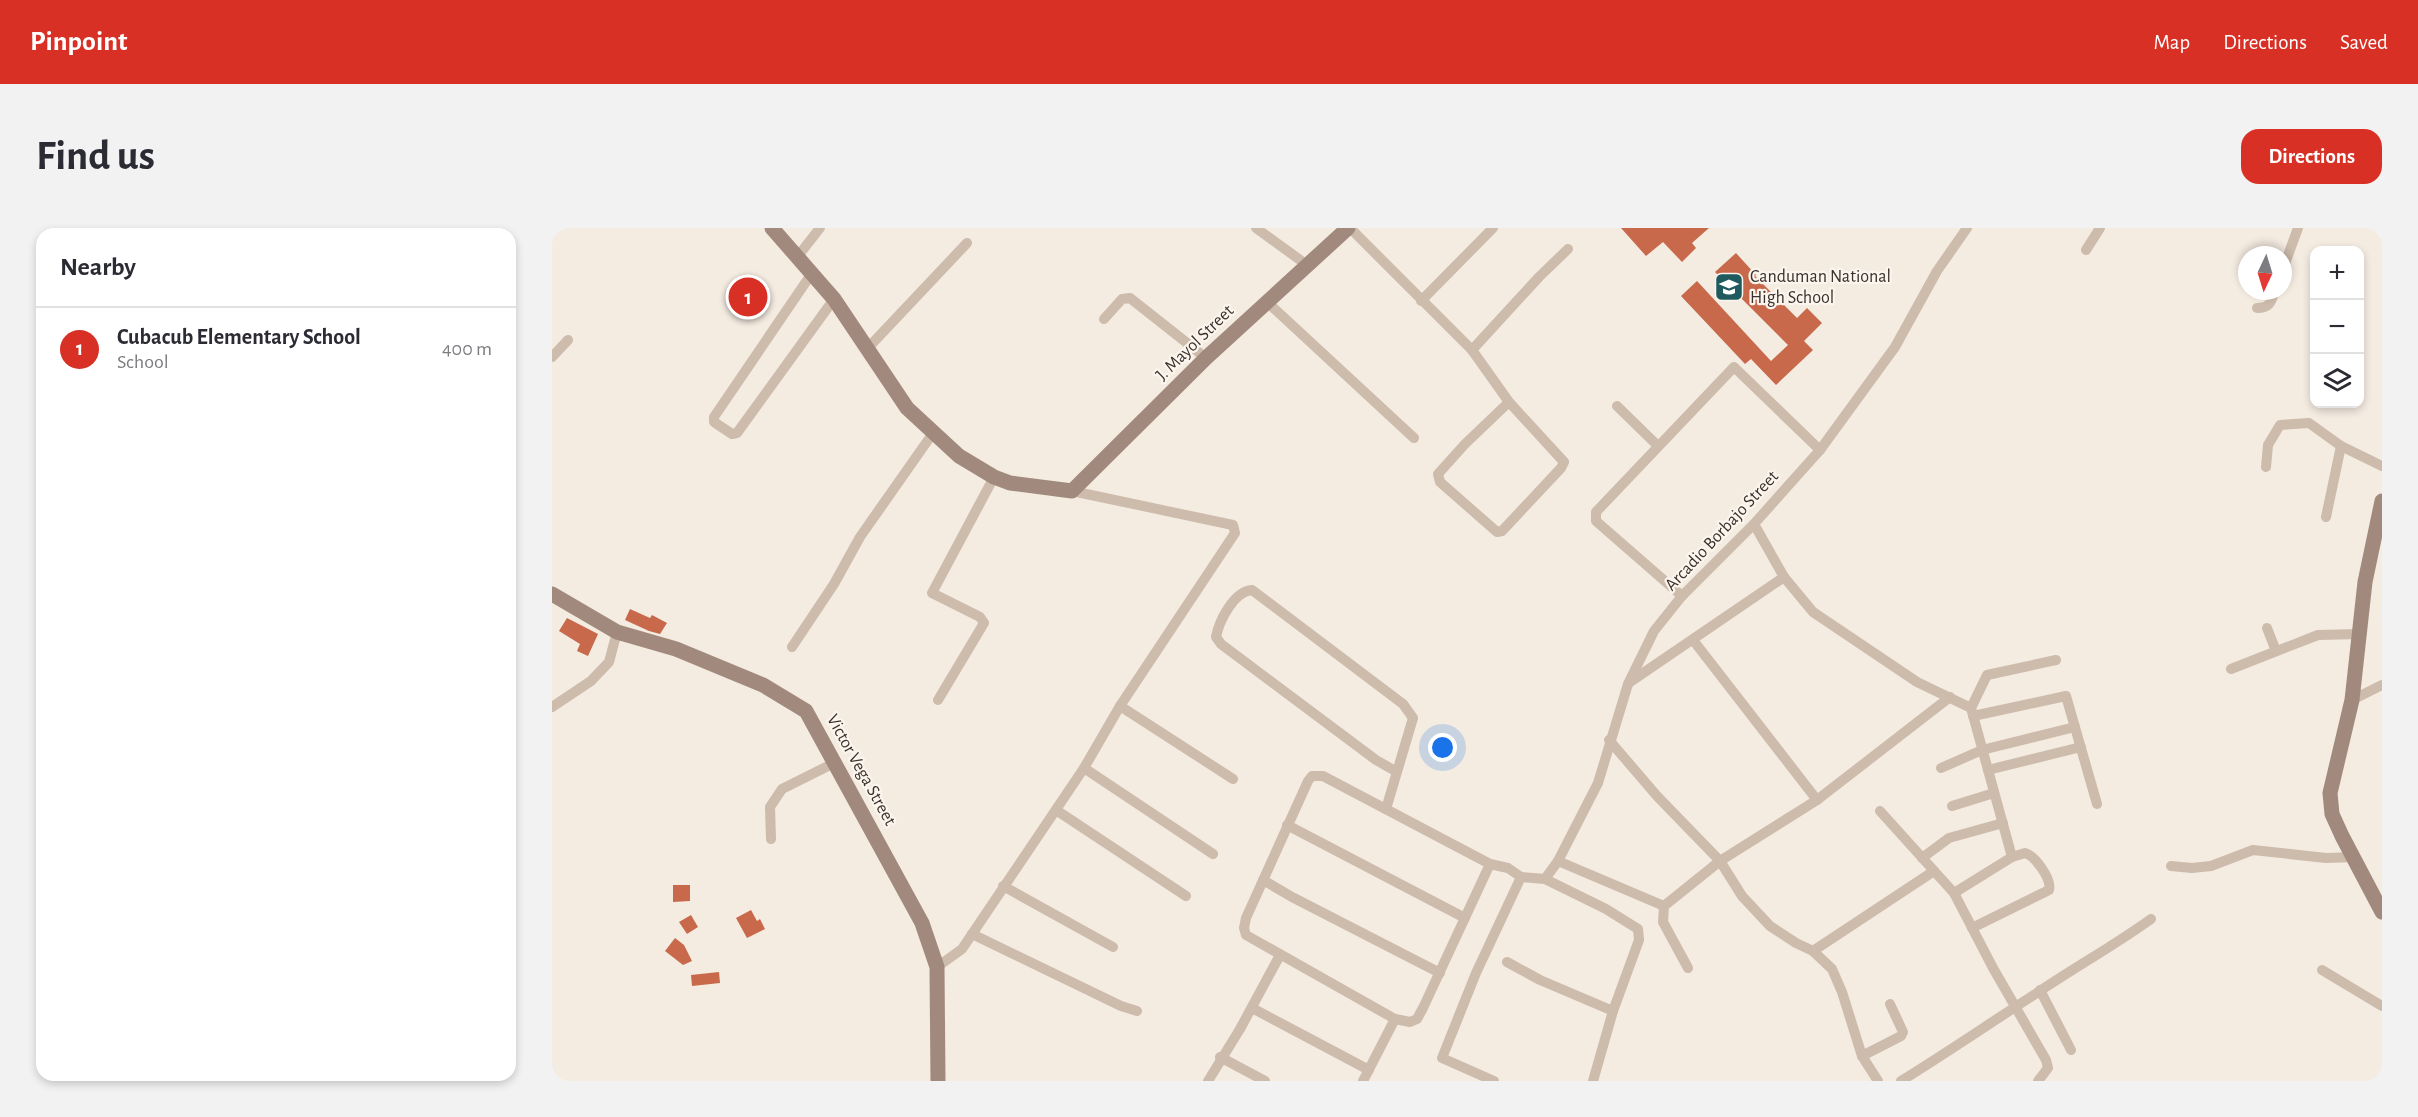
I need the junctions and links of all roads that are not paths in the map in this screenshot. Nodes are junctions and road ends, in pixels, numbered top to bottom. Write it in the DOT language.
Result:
graph roads {
  1 [pos="772,228"];
  2 [pos="820,228"];
  3 [pos="1257,228"];
  4 [pos="1349,228"];
  5 [pos="1493,228"];
  6 [pos="1967,228"];
  7 [pos="2100,228"];
  8 [pos="2298,228"];
  9 [pos="967,243"];
  10 [pos="2291,246"];
  11 [pos="1568,249"];
  12 [pos="2086,250"];
  13 [pos="798,256"];
  14 [pos="1306,265"];
  15 [pos="812,273"];
  16 [pos="834,299"];
  17 [pos="2272,300"];
  18 [pos="1421,301"];
  19 [pos="1267,302"];
  20 [pos="2257,308"];
  21 [pos="1104,319"];
  22 [pos="568,340"];
  23 [pos="867,349"];
  24 [pos="1472,350"];
  25 [pos="552,357"];
  26 [pos="1206,358"];
  27 [pos="1509,402"];
  28 [pos="1617,406"];
  29 [pos="933,433"];
  30 [pos="1414,438"];
  31 [pos="1658,446"];
  32 [pos="2341,446"];
  33 [pos="1820,450"];
  34 [pos="2382,466"];
  35 [pos="2266,467"];
  36 [pos="994,477"];
  37 [pos="1072,491"];
  38 [pos="2382,501"];
  39 [pos="2326,517"];
  40 [pos="1754,524"];
  41 [pos="1784,577"];
  42 [pos="552,594"];
  43 [pos="1682,596"];
  44 [pos="2266,628"];
  45 [pos="617,632"];
  46 [pos="2359,634"];
  47 [pos="1693,640"];
  48 [pos="792,646"];
  49 [pos="2276,651"];
  50 [pos="2056,660"];
  51 [pos="2231,669"];
  52 [pos="1628,684"];
  53 [pos="2382,686"];
  54 [pos="1950,698"];
  55 [pos="939,700"];
  56 [pos="2352,700"];
  57 [pos="1120,706"];
  58 [pos="552,707"];
  59 [pos="1972,712"];
  60 [pos="2075,727"];
  61 [pos="1610,740"];
  62 [pos="2081,747"];
  63 [pos="1982,750"];
  64 [pos="836,762"];
  65 [pos="1084,768"];
  66 [pos="1941,768"];
  67 [pos="1988,770"];
  68 [pos="1397,772"];
  69 [pos="1233,779"];
  70 [pos="1994,793"];
  71 [pos="1817,800"];
  72 [pos="2097,804"];
  73 [pos="1952,806"];
  74 [pos="1386,809"];
  75 [pos="1056,810"];
  76 [pos="1880,811"];
  77 [pos="2003,823"];
  78 [pos="1287,825"];
  79 [pos="771,839"];
  80 [pos="1213,854"];
  81 [pos="2012,857"];
  82 [pos="2355,857"];
  83 [pos="1922,858"];
  84 [pos="1558,861"];
  85 [pos="1720,861"];
  86 [pos="1490,864"];
  87 [pos="2171,866"];
  88 [pos="1934,871"];
  89 [pos="1517,875"];
  90 [pos="1545,879"];
  91 [pos="1263,880"];
  92 [pos="1003,886"];
  93 [pos="1954,893"];
  94 [pos="1186,896"];
  95 [pos="1664,906"];
  96 [pos="2382,912"];
  97 [pos="1465,918"];
  98 [pos="2151,919"];
  99 [pos="1972,928"];
  100 [pos="972,934"];
  101 [pos="1113,947"];
  102 [pos="1813,951"];
  103 [pos="1280,955"];
  104 [pos="1507,962"];
  105 [pos="937,966"];
  106 [pos="1688,968"];
  107 [pos="2322,970"];
  108 [pos="1440,973"];
  109 [pos="2040,990"];
  110 [pos="1890,1004"];
  111 [pos="2382,1006"];
  112 [pos="1252,1008"];
  113 [pos="2016,1008"];
  114 [pos="1137,1011"];
  115 [pos="1613,1011"];
  116 [pos="1395,1019"];
  117 [pos="2072,1050"];
  118 [pos="1863,1056"];
  119 [pos="1221,1057"];
  120 [pos="1369,1070"];
  121 [pos="938,1081"];
  122 [pos="1208,1081"];
  123 [pos="1265,1081"];
  124 [pos="1363,1081"];
  125 [pos="1494,1081"];
  126 [pos="1593,1081"];
  127 [pos="1878,1081"];
  128 [pos="1901,1081"];
  129 [pos="2038,1081"];
  1 -- 13 [label="street"];
  2 -- 13 [label="street"];
  3 -- 14 [label="street"];
  4 -- 14 [label="street, J. Mayol Street"];
  4 -- 18 [label="street"];
  5 -- 18 [label="street"];
  6 -- 33 [label="street, Arcadio Borbajo Street"];
  7 -- 12 [label="street"];
  8 -- 10 [label="street"];
  9 -- 23 [label="street"];
  11 -- 24 [label="street"];
  13 -- 15 [label="street"];
  14 -- 19 [label="street, J. Mayol Street"];
  15 -- 16 [label="street"];
  15 -- 16 [label="street"];
  16 -- 23 [label="street"];
  17 -- 20 [label="street"];
  18 -- 24 [label="street"];
  19 -- 26 [label="street, J. Mayol Street"];
  19 -- 30 [label="street"];
  21 -- 26 [label="street"];
  22 -- 25 [label="street"];
  23 -- 29 [label="street"];
  24 -- 27 [label="street"];
  26 -- 37 [label="street, J. Mayol Street"];
  27 -- 27 [label="street"];
  28 -- 31 [label="street"];
  29 -- 36 [label="street"];
  29 -- 48 [label="street"];
  31 -- 33 [label="street"];
  31 -- 43 [label="street"];
  32 -- 34 [label="street"];
  32 -- 35 [label="street"];
  32 -- 39 [label="street"];
  33 -- 40 [label="street, Arcadio Borbajo Street"];
  36 -- 37 [label="street"];
  36 -- 55 [label="street"];
  37 -- 57 [label="street"];
  38 -- 46 [label="street"];
  40 -- 41 [label="street"];
  40 -- 43 [label="street, Arcadio Borbajo Street"];
  41 -- 47 [label="street"];
  41 -- 54 [label="street"];
  42 -- 45 [label="street, Victor Vega Street"];
  43 -- 52 [label="street, Arcadio Borbajo Street"];
  44 -- 49 [label="street"];
  45 -- 58 [label="street"];
  45 -- 64 [label="street, Victor Vega Street"];
  46 -- 49 [label="street"];
  46 -- 56 [label="street"];
  47 -- 52 [label="street"];
  47 -- 71 [label="street"];
  49 -- 51 [label="street"];
  50 -- 59 [label="street"];
  52 -- 61 [label="street, Arcadio Borbajo Street"];
  53 -- 56 [label="street"];
  54 -- 59 [label="street"];
  54 -- 71 [label="street"];
  56 -- 82 [label="street"];
  57 -- 65 [label="street"];
  57 -- 69 [label="street"];
  59 -- 60 [label="street"];
  59 -- 63 [label="street"];
  60 -- 62 [label="street"];
  60 -- 63 [label="street"];
  61 -- 84 [label="street, Arcadio Borbajo Street"];
  61 -- 85 [label="street"];
  62 -- 67 [label="street"];
  62 -- 72 [label="street"];
  63 -- 66 [label="street"];
  63 -- 67 [label="street"];
  64 -- 79 [label="street"];
  64 -- 105 [label="street, Victor Vega Street"];
  65 -- 75 [label="street"];
  65 -- 80 [label="street"];
  67 -- 70 [label="street"];
  68 -- 68 [label="street"];
  68 -- 74 [label="street"];
  70 -- 73 [label="street"];
  70 -- 77 [label="street"];
  71 -- 85 [label="street"];
  74 -- 78 [label="street"];
  74 -- 86 [label="street"];
  75 -- 92 [label="street"];
  75 -- 94 [label="street"];
  76 -- 83 [label="street"];
  77 -- 81 [label="street"];
  77 -- 83 [label="street"];
  78 -- 91 [label="street"];
  78 -- 97 [label="street"];
  81 -- 93 [label="street"];
  81 -- 99 [label="street"];
  82 -- 87 [label="street"];
  82 -- 96 [label="street"];
  83 -- 88 [label="street"];
  84 -- 90 [label="street, Arcadio Borbajo Street"];
  84 -- 95 [label="street"];
  85 -- 95 [label="street"];
  85 -- 102 [label="street"];
  86 -- 89 [label="street"];
  86 -- 97 [label="street"];
  88 -- 93 [label="street"];
  88 -- 102 [label="street"];
  89 -- 90 [label="street"];
  89 -- 125 [label="street"];
  90 -- 115 [label="street"];
  91 -- 103 [label="street"];
  91 -- 108 [label="street"];
  92 -- 100 [label="street"];
  92 -- 101 [label="street"];
  93 -- 99 [label="street"];
  95 -- 106 [label="street"];
  97 -- 108 [label="street"];
  98 -- 109 [label="street"];
  99 -- 113 [label="street"];
  100 -- 105 [label="street"];
  100 -- 114 [label="street"];
  102 -- 118 [label="street"];
  103 -- 112 [label="street"];
  103 -- 116 [label="street"];
  104 -- 115 [label="street"];
  105 -- 121 [label="street, Victor Vega Street"];
  107 -- 111 [label="street"];
  108 -- 116 [label="street"];
  109 -- 113 [label="street"];
  109 -- 117 [label="street"];
  110 -- 118 [label="street"];
  112 -- 119 [label="street"];
  112 -- 120 [label="street"];
  113 -- 128 [label="street"];
  113 -- 129 [label="street"];
  115 -- 126 [label="street"];
  116 -- 120 [label="street"];
  118 -- 127 [label="street"];
  119 -- 122 [label="street"];
  119 -- 123 [label="street"];
  120 -- 124 [label="street"];
}
